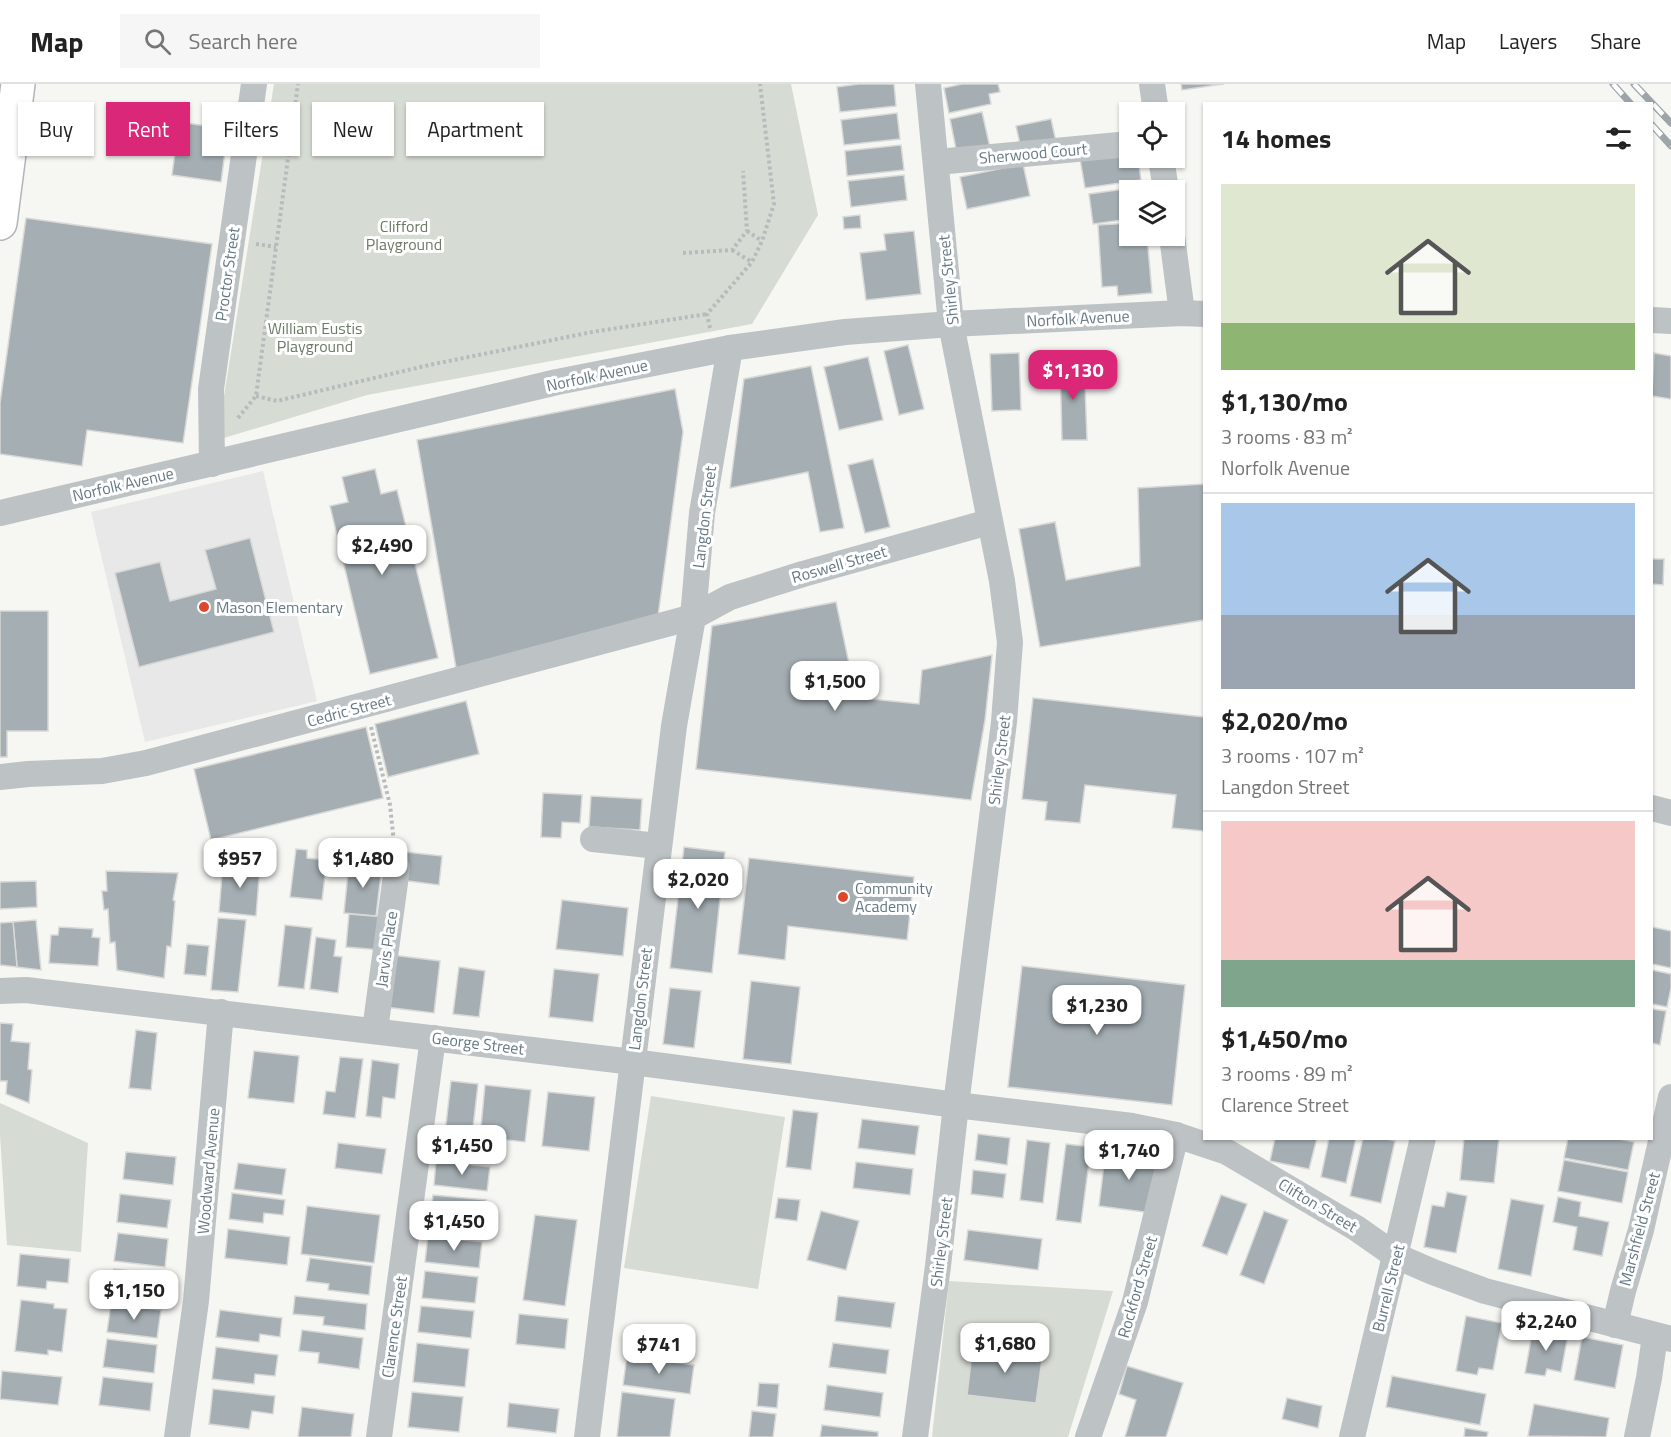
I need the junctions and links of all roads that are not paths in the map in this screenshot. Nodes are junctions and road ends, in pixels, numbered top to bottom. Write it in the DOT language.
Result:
graph roads {
  1 [pos="18,84"];
  2 [pos="254,84"];
  3 [pos="928,84"];
  4 [pos="1152,84"];
  5 [pos="1155,102"];
  6 [pos="1119,145"];
  7 [pos="937,162"];
  8 [pos="0,224"];
  9 [pos="1175,246"];
  10 [pos="1193,314"];
  11 [pos="1653,320"];
  12 [pos="1671,321"];
  13 [pos="951,324"];
  14 [pos="720,341"];
  15 [pos="212,464"];
  16 [pos="0,513"];
  17 [pos="989,522"];
  18 [pos="693,617"];
  19 [pos="0,777"];
  20 [pos="1653,808"];
  21 [pos="1671,813"];
  22 [pos="593,839"];
  23 [pos="658,846"];
  24 [pos="397,868"];
  25 [pos="0,991"];
  26 [pos="220,1012"];
  27 [pos="375,1030"];
  28 [pos="433,1038"];
  29 [pos="633,1062"];
  30 [pos="1671,1097"];
  31 [pos="956,1105"];
  32 [pos="1176,1135"];
  33 [pos="1423,1140"];
  34 [pos="1396,1256"];
  35 [pos="1615,1325"];
  36 [pos="1663,1337"];
  37 [pos="177,1437"];
  38 [pos="379,1437"];
  39 [pos="587,1437"];
  40 [pos="915,1437"];
  41 [pos="1088,1437"];
  42 [pos="1352,1437"];
  43 [pos="1637,1437"];
  1 -- 8 [label="main road"];
  2 -- 15 [label="street, Proctor Street"];
  3 -- 7 [label="street, Shirley Street"];
  4 -- 5 [label="street"];
  6 -- 7 [label="street, Sherwood Court"];
  7 -- 13 [label="street, Shirley Street"];
  9 -- 10 [label="street"];
  10 -- 13 [label="street, Norfolk Avenue"];
  11 -- 12 [label="street"];
  13 -- 14 [label="street, Norfolk Avenue"];
  13 -- 17 [label="street, Shirley Street"];
  14 -- 15 [label="street, Norfolk Avenue"];
  14 -- 18 [label="street, Langdon Street"];
  15 -- 16 [label="street, Norfolk Avenue"];
  17 -- 18 [label="street, Roswell Street"];
  17 -- 31 [label="street, Shirley Street"];
  18 -- 19 [label="street, Cedric Street"];
  18 -- 23 [label="street, Langdon Street"];
  20 -- 21 [label="street"];
  22 -- 23 [label="street"];
  23 -- 29 [label="street, Langdon Street"];
  24 -- 27 [label="street, Jarvis Place"];
  25 -- 26 [label="street, George Street"];
  26 -- 27 [label="street, George Street"];
  26 -- 37 [label="street, Woodward Avenue"];
  27 -- 28 [label="street, George Street"];
  28 -- 29 [label="street, George Street"];
  28 -- 38 [label="street, Clarence Street"];
  29 -- 31 [label="street, George Street"];
  29 -- 39 [label="street, Langdon Street"];
  30 -- 35 [label="street, Marshfield Street"];
  31 -- 32 [label="street, Clifton Street"];
  31 -- 40 [label="street, Shirley Street"];
  32 -- 34 [label="street, Clifton Street"];
  32 -- 41 [label="street, Rockford Street"];
  33 -- 34 [label="street, Burrell Street"];
  34 -- 35 [label="street, Clifton Street"];
  34 -- 42 [label="street, Burrell Street"];
  35 -- 36 [label="street, Clifton Street"];
  36 -- 43 [label="street"];
}
